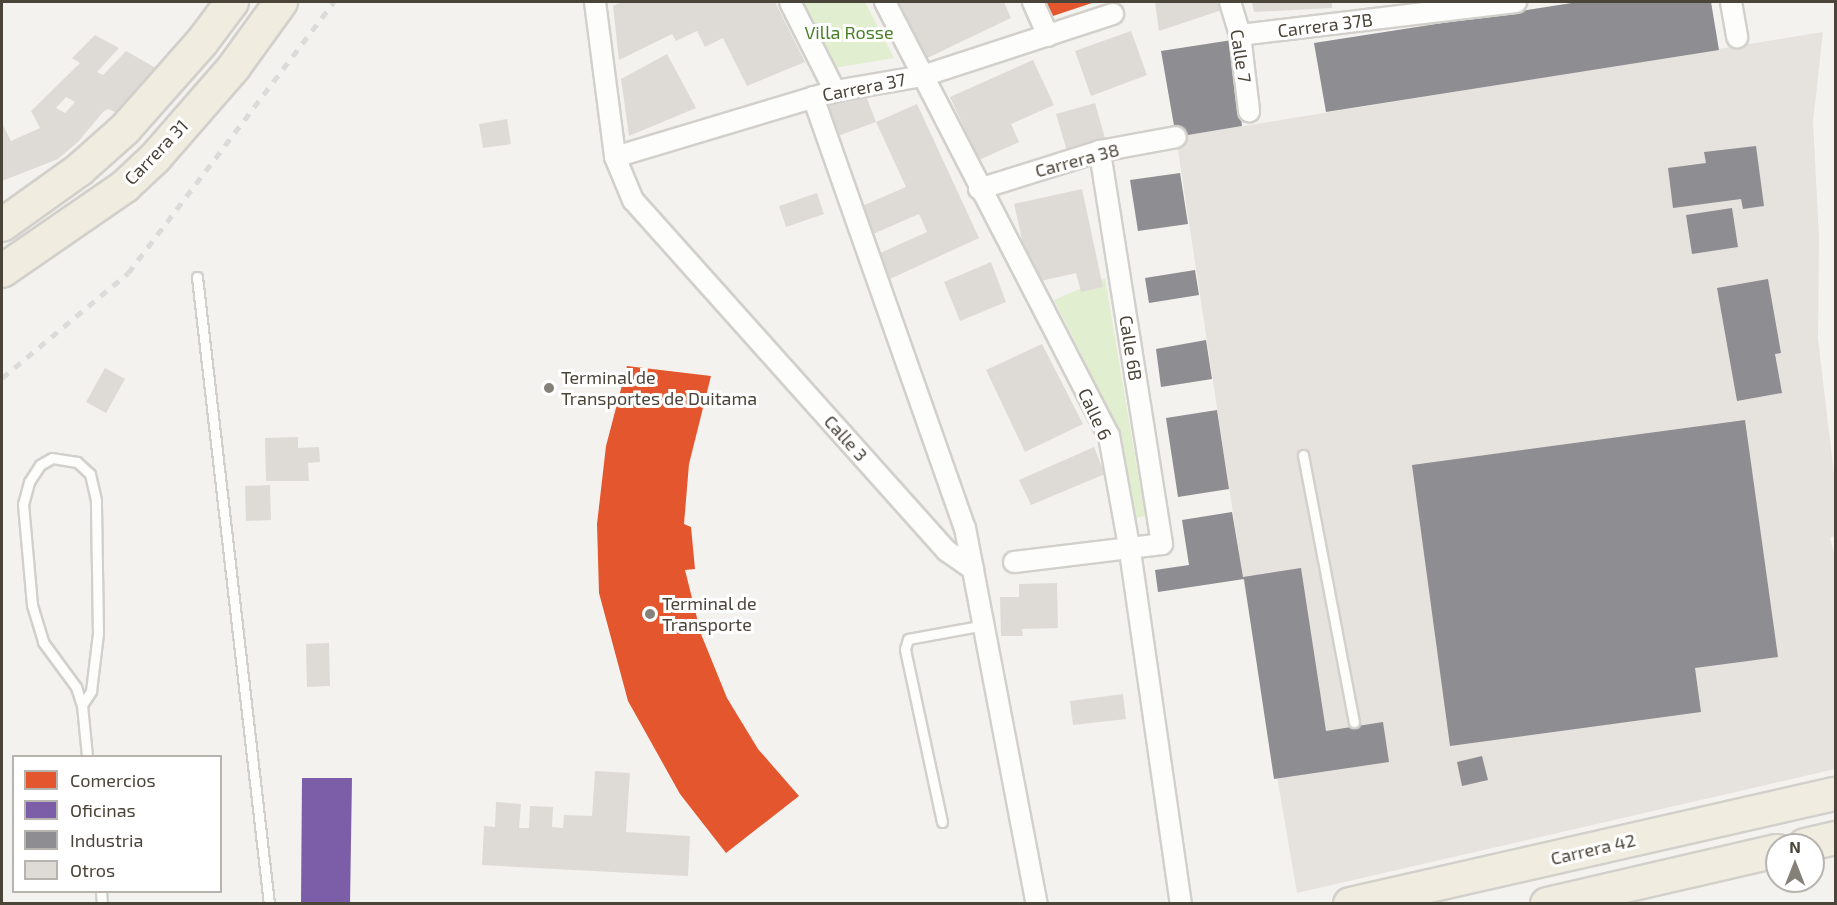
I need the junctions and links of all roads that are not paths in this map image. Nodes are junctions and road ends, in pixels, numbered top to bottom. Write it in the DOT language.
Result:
graph roads {
  1 [pos="232,2"];
  2 [pos="280,2"];
  3 [pos="595,2"];
  4 [pos="790,2"];
  5 [pos="885,2"];
  6 [pos="1033,2"];
  7 [pos="1230,2"];
  8 [pos="1510,2"];
  9 [pos="1731,2"];
  10 [pos="1110,8"];
  11 [pos="1240,35"];
  12 [pos="1048,36"];
  13 [pos="1737,37"];
  14 [pos="923,76"];
  15 [pos="835,91"];
  16 [pos="813,97"];
  17 [pos="1249,111"];
  18 [pos="1176,137"];
  19 [pos="1100,151"];
  20 [pos="615,157"];
  21 [pos="979,189"];
  22 [pos="2,225"];
  23 [pos="2,271"];
  24 [pos="197,277"];
  25 [pos="1303,455"];
  26 [pos="1130,551"];
  27 [pos="1014,562"];
  28 [pos="973,569"];
  29 [pos="984,625"];
  30 [pos="82,705"];
  31 [pos="1354,722"];
  32 [pos="87,755"];
  33 [pos="1836,794"];
  34 [pos="942,822"];
  35 [pos="1765,854"];
  36 [pos="269,903"];
  37 [pos="1037,903"];
  38 [pos="1181,903"];
  39 [pos="1350,903"];
  40 [pos="1547,903"];
  1 -- 22 [label="highway"];
  2 -- 23 [label="highway, Carrera 31"];
  3 -- 20 [label="street, Calle 3"];
  4 -- 15 [label="street"];
  5 -- 14 [label="street, Calle 6"];
  6 -- 12 [label="street"];
  7 -- 11 [label="street, Calle 7"];
  8 -- 11 [label="street, Carrera 37B"];
  9 -- 13 [label="street"];
  10 -- 12 [label="street, Carrera 37"];
  11 -- 17 [label="street, Calle 7"];
  12 -- 14 [label="street, Carrera 37"];
  14 -- 15 [label="street, Carrera 37"];
  14 -- 21 [label="street, Calle 6"];
  15 -- 16 [label="street, Carrera 37"];
  16 -- 20 [label="street, Carrera 37"];
  16 -- 28 [label="street"];
  18 -- 19 [label="street, Carrera 38"];
  19 -- 21 [label="street, Carrera 38"];
  19 -- 26 [label="street, Calle 6B"];
  20 -- 28 [label="street, Calle 3"];
  21 -- 26 [label="street, Calle 6"];
  24 -- 36 [label="lane"];
  25 -- 31 [label="lane"];
  26 -- 27 [label="street"];
  26 -- 38 [label="street, Calle 6"];
  28 -- 29 [label="street"];
  29 -- 34 [label="lane"];
  29 -- 37 [label="street"];
  30 -- 30 [label="lane"];
  30 -- 32 [label="lane"];
  33 -- 39 [label="highway, Carrera 42"];
  35 -- 40 [label="highway"];
}
